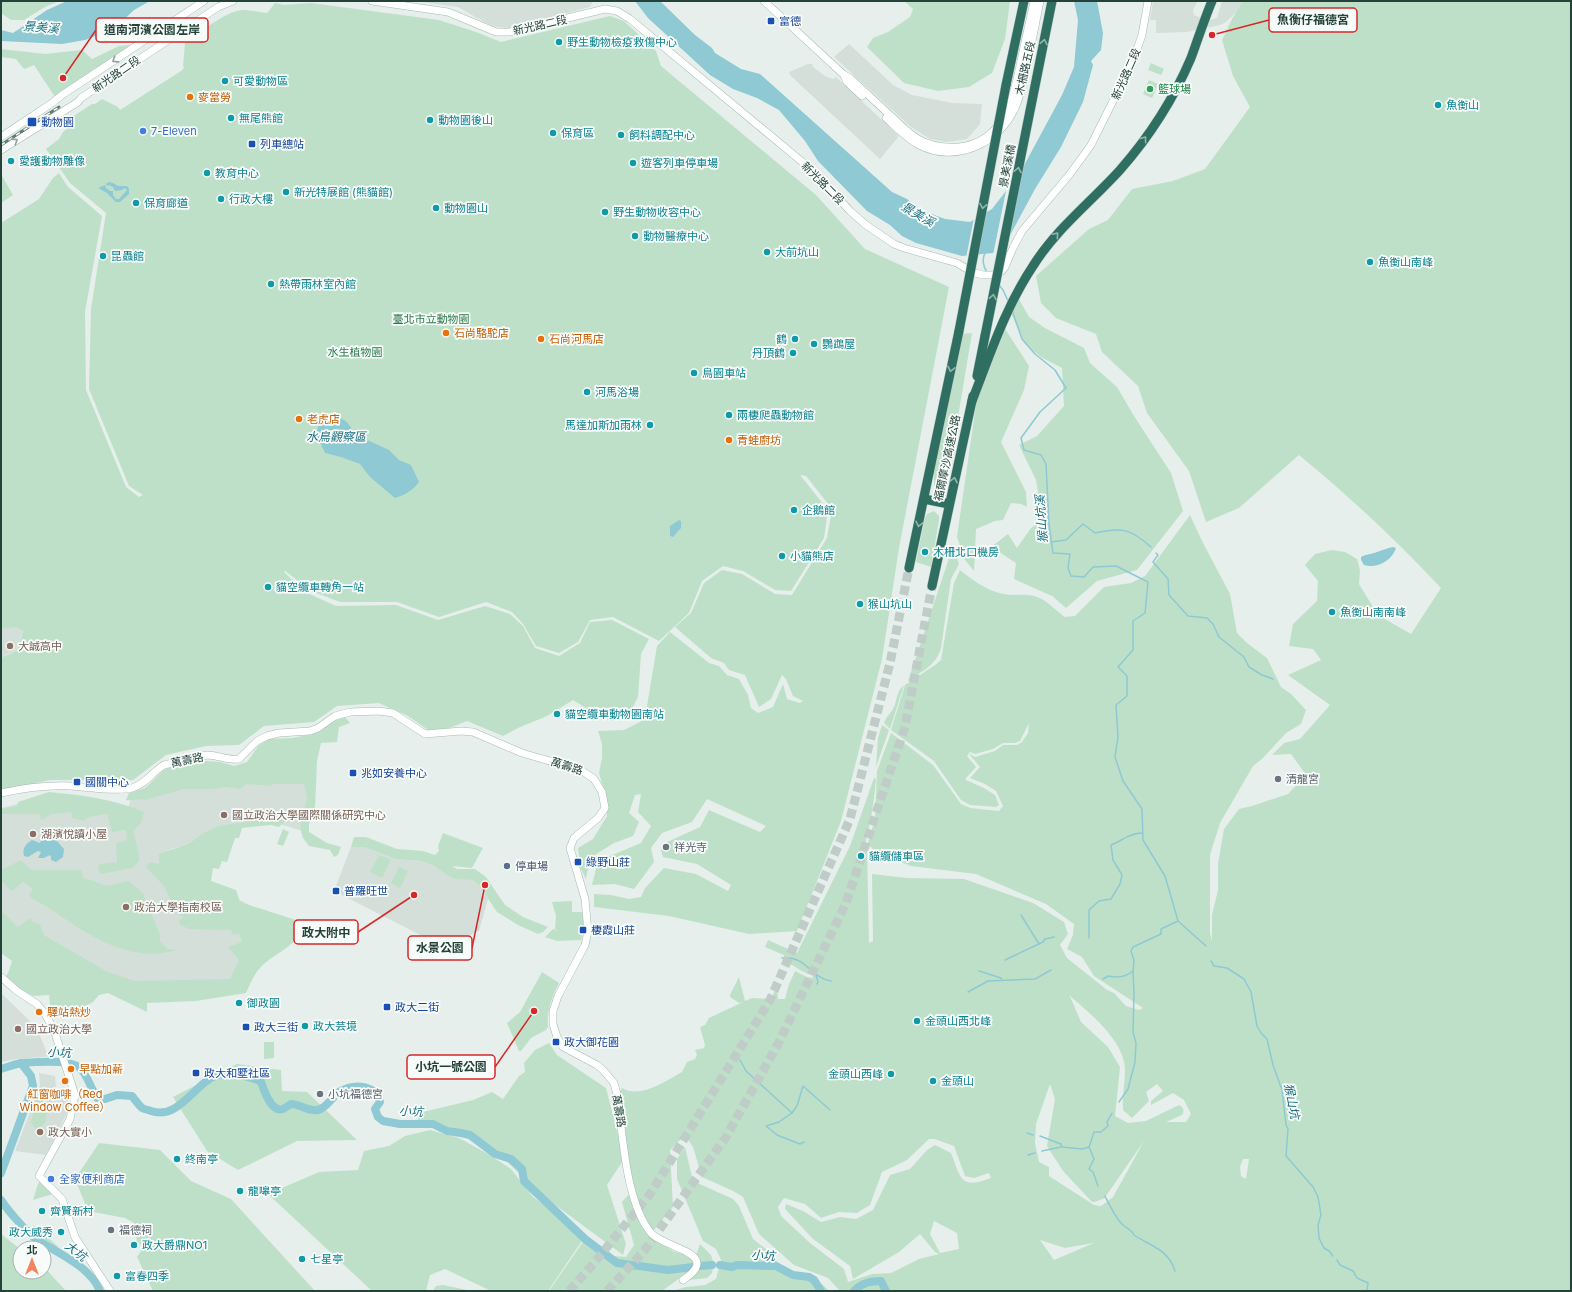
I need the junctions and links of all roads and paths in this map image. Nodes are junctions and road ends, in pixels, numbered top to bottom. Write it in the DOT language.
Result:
graph roads {
  1 [pos="204,1"];
  2 [pos="233,1"];
  3 [pos="372,1"];
  4 [pos="764,1"];
  5 [pos="1018,1"];
  6 [pos="1024,1"];
  7 [pos="1034,1"];
  8 [pos="1040,1"];
  9 [pos="1052,1"];
  10 [pos="1148,1"];
  11 [pos="1211,1"];
  12 [pos="844,75"];
  13 [pos="1006,85"];
  14 [pos="1,137"];
  15 [pos="1,150"];
  16 [pos="959,331"];
  17 [pos="985,336"];
  18 [pos="972,400"];
  19 [pos="924,499"];
  20 [pos="949,504"];
  21 [pos="909,568"];
  22 [pos="932,586"];
  23 [pos="1,793"];
  24 [pos="1,977"];
  25 [pos="683,1280"];
  26 [pos="110,1291"];
  1 -- 14 [label="street, 新光路二段, one-way"];
  15 -- 2 [label="street, 新光路二段, one-way"];
  3 -- 10 [label="street, 新光路二段"];
  4 -- 12 [label="street, 木柵路五段"];
  5 -- 13 [label="highway"];
  6 -- 13 [label="highway, 景美溪橋"];
  7 -- 12 [label="street, 木柵路五段"];
  8 -- 12 [label="street, 木柵路五段"];
  17 -- 9 [label="highway, 景美溪橋, one-way, bridge"];
  18 -- 11 [label="highway, one-way"];
  13 -- 16 [label="highway, 景美溪橋, one-way, bridge"];
  16 -- 19 [label="highway, 福爾摩沙高速公路, one-way"];
  17 -- 18 [label="highway, 福爾摩沙高速公路"];
  20 -- 18 [label="highway, 福爾摩沙高速公路, one-way"];
  19 -- 20 [label="highway"];
  19 -- 21 [label="highway, 福爾摩沙高速公路, one-way"];
  20 -- 22 [label="highway, 福爾摩沙高速公路"];
  23 -- 25 [label="street, 萬壽路"];
  24 -- 26 [label="street"];
}
